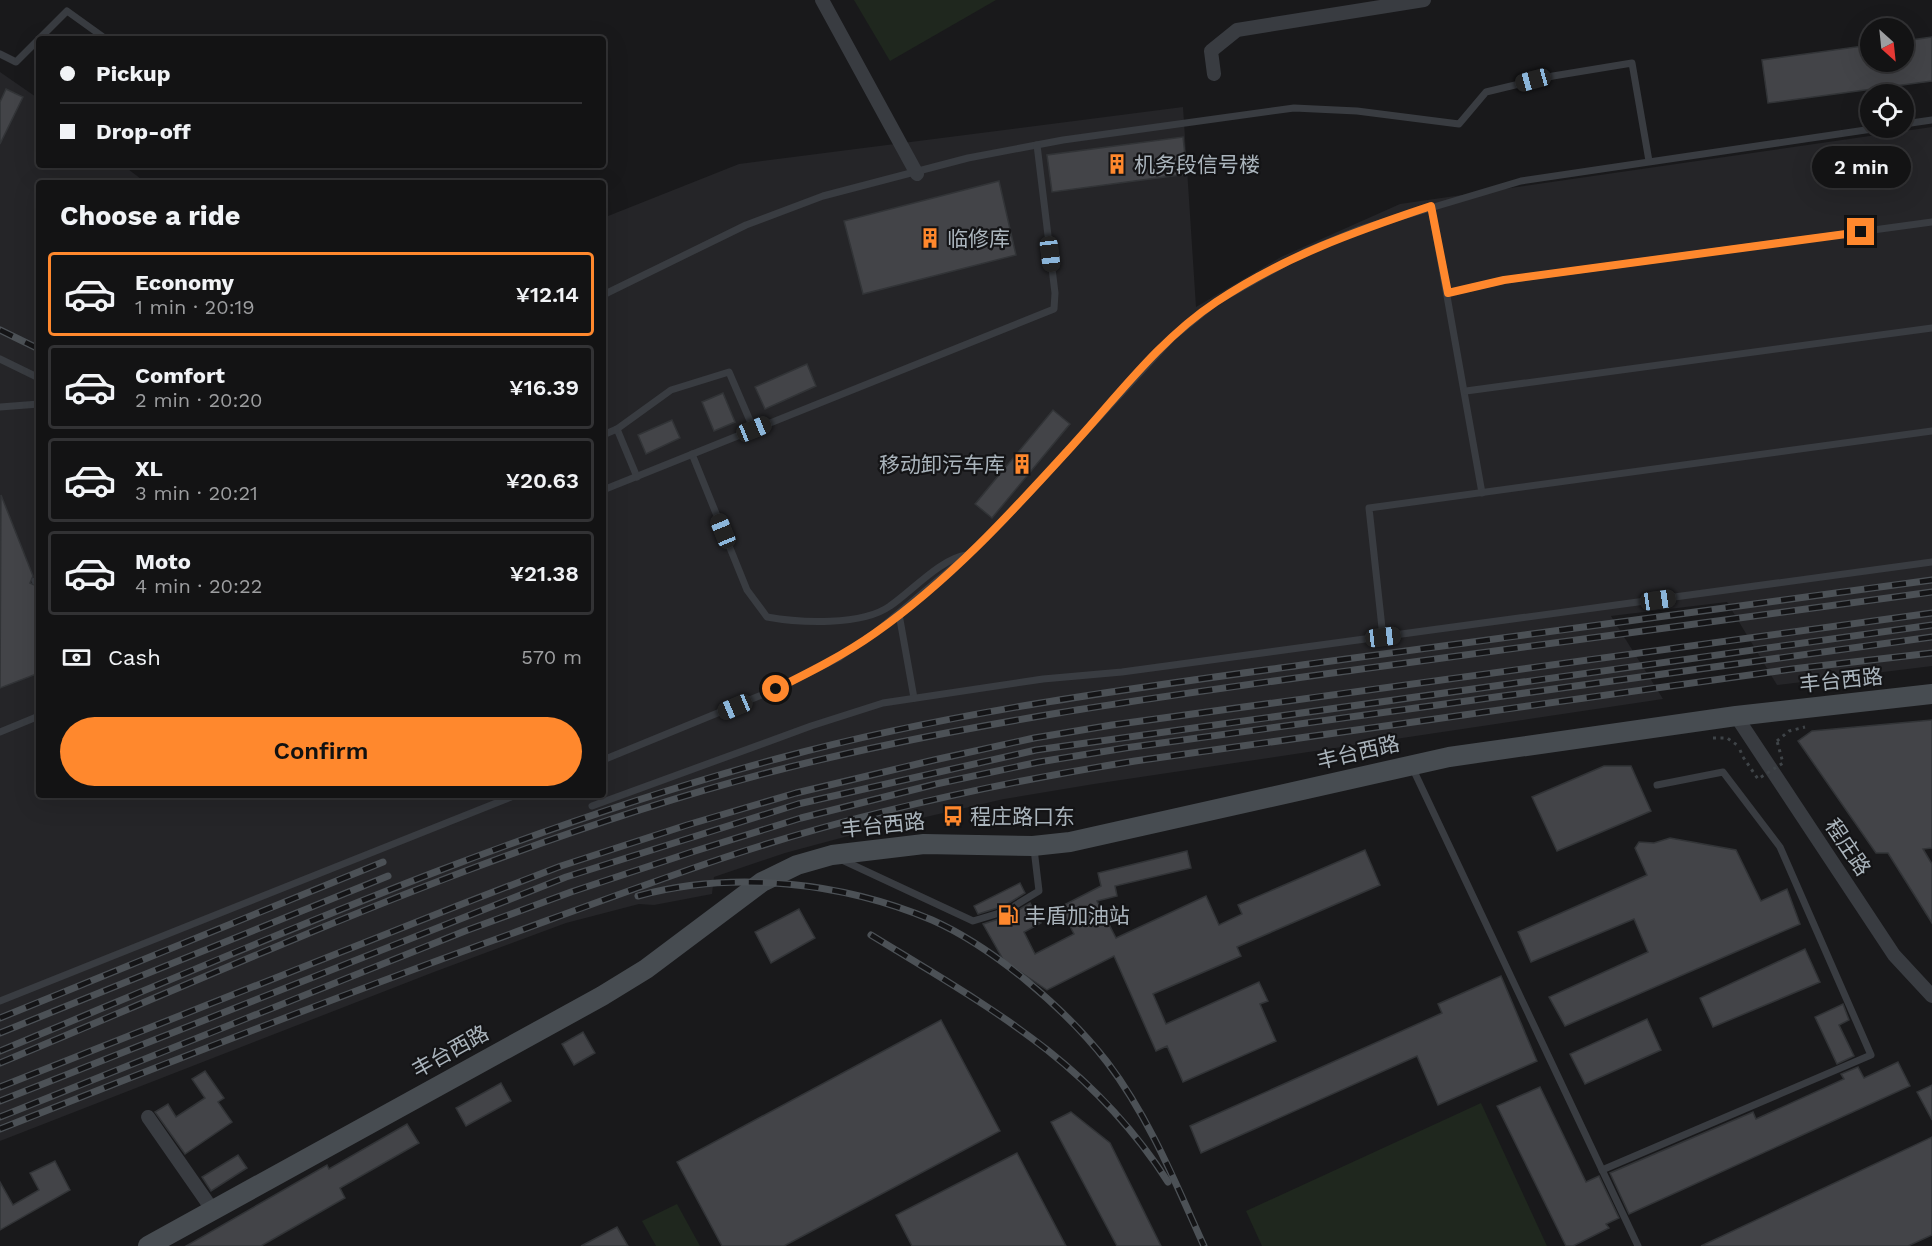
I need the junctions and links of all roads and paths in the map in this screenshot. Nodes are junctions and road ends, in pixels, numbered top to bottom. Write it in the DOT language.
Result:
graph roads {
  1 [pos="822,0"];
  2 [pos="1424,0"];
  3 [pos="42,36"];
  4 [pos="102,36"];
  5 [pos="36,42"];
  6 [pos="0,54"];
  7 [pos="1214,74"];
  8 [pos="1932,120"];
  9 [pos="1914,123"];
  10 [pos="1860,131"];
  11 [pos="1037,145"];
  12 [pos="1649,161"];
  13 [pos="917,174"];
  14 [pos="1431,206"];
  15 [pos="1932,222"];
  16 [pos="1448,293"];
  17 [pos="606,294"];
  18 [pos="1932,328"];
  19 [pos="0,359"];
  20 [pos="36,377"];
  21 [pos="1466,391"];
  22 [pos="36,404"];
  23 [pos="0,408"];
  24 [pos="617,429"];
  25 [pos="754,429"];
  26 [pos="1932,431"];
  27 [pos="606,434"];
  28 [pos="692,454"];
  29 [pos="637,477"];
  30 [pos="606,489"];
  31 [pos="1482,493"];
  32 [pos="969,555"];
  33 [pos="1932,562"];
  34 [pos="899,614"];
  35 [pos="1383,637"];
  36 [pos="1932,694"];
  37 [pos="914,699"];
  38 [pos="1736,716"];
  39 [pos="36,717"];
  40 [pos="0,732"];
  41 [pos="1777,741"];
  42 [pos="1743,757"];
  43 [pos="606,759"];
  44 [pos="1410,764"];
  45 [pos="1657,785"];
  46 [pos="508,798"];
  47 [pos="592,806"];
  48 [pos="1033,846"];
  49 [pos="832,855"];
  50 [pos="1932,996"];
  51 [pos="0,1001"];
  52 [pos="148,1117"];
  53 [pos="1602,1170"];
  54 [pos="212,1209"];
  55 [pos="148,1246"];
  56 [pos="1638,1246"];
  1 -- 13 [label="street"];
  2 -- 7 [label="street"];
  3 -- 4 [label="lane"];
  5 -- 6 [label="lane"];
  8 -- 9 [label="lane"];
  10 -- 12 [label="lane"];
  11 -- 12 [label="lane"];
  11 -- 13 [label="lane"];
  11 -- 25 [label="lane"];
  12 -- 14 [label="lane"];
  13 -- 17 [label="lane"];
  14 -- 16 [label="lane"];
  14 -- 32 [label="lane"];
  15 -- 16 [label="lane"];
  16 -- 21 [label="lane"];
  18 -- 21 [label="lane"];
  19 -- 20 [label="lane"];
  21 -- 31 [label="lane"];
  22 -- 23 [label="lane"];
  24 -- 25 [label="lane"];
  24 -- 27 [label="lane"];
  24 -- 29 [label="lane"];
  25 -- 28 [label="lane"];
  26 -- 31 [label="lane"];
  28 -- 29 [label="lane"];
  28 -- 32 [label="lane"];
  29 -- 30 [label="lane"];
  31 -- 35 [label="lane"];
  32 -- 34 [label="lane"];
  33 -- 35 [label="lane"];
  34 -- 37 [label="lane"];
  34 -- 43 [label="lane"];
  35 -- 37 [label="lane"];
  36 -- 38 [label="main road, 丰台西路"];
  37 -- 47 [label="lane"];
  38 -- 44 [label="main road, 丰台西路"];
  38 -- 50 [label="street, 程庄路"];
  39 -- 40 [label="lane"];
  41 -- 42 [label="path, bridge"];
  44 -- 48 [label="main road, 丰台西路"];
  44 -- 53 [label="lane"];
  45 -- 53 [label="lane"];
  46 -- 51 [label="lane"];
  48 -- 49 [label="main road, 丰台西路"];
  48 -- 49 [label="lane"];
  49 -- 54 [label="main road, 丰台西路"];
  52 -- 54 [label="street"];
  53 -- 56 [label="lane"];
  54 -- 55 [label="main road, 丰台西路"];
}
